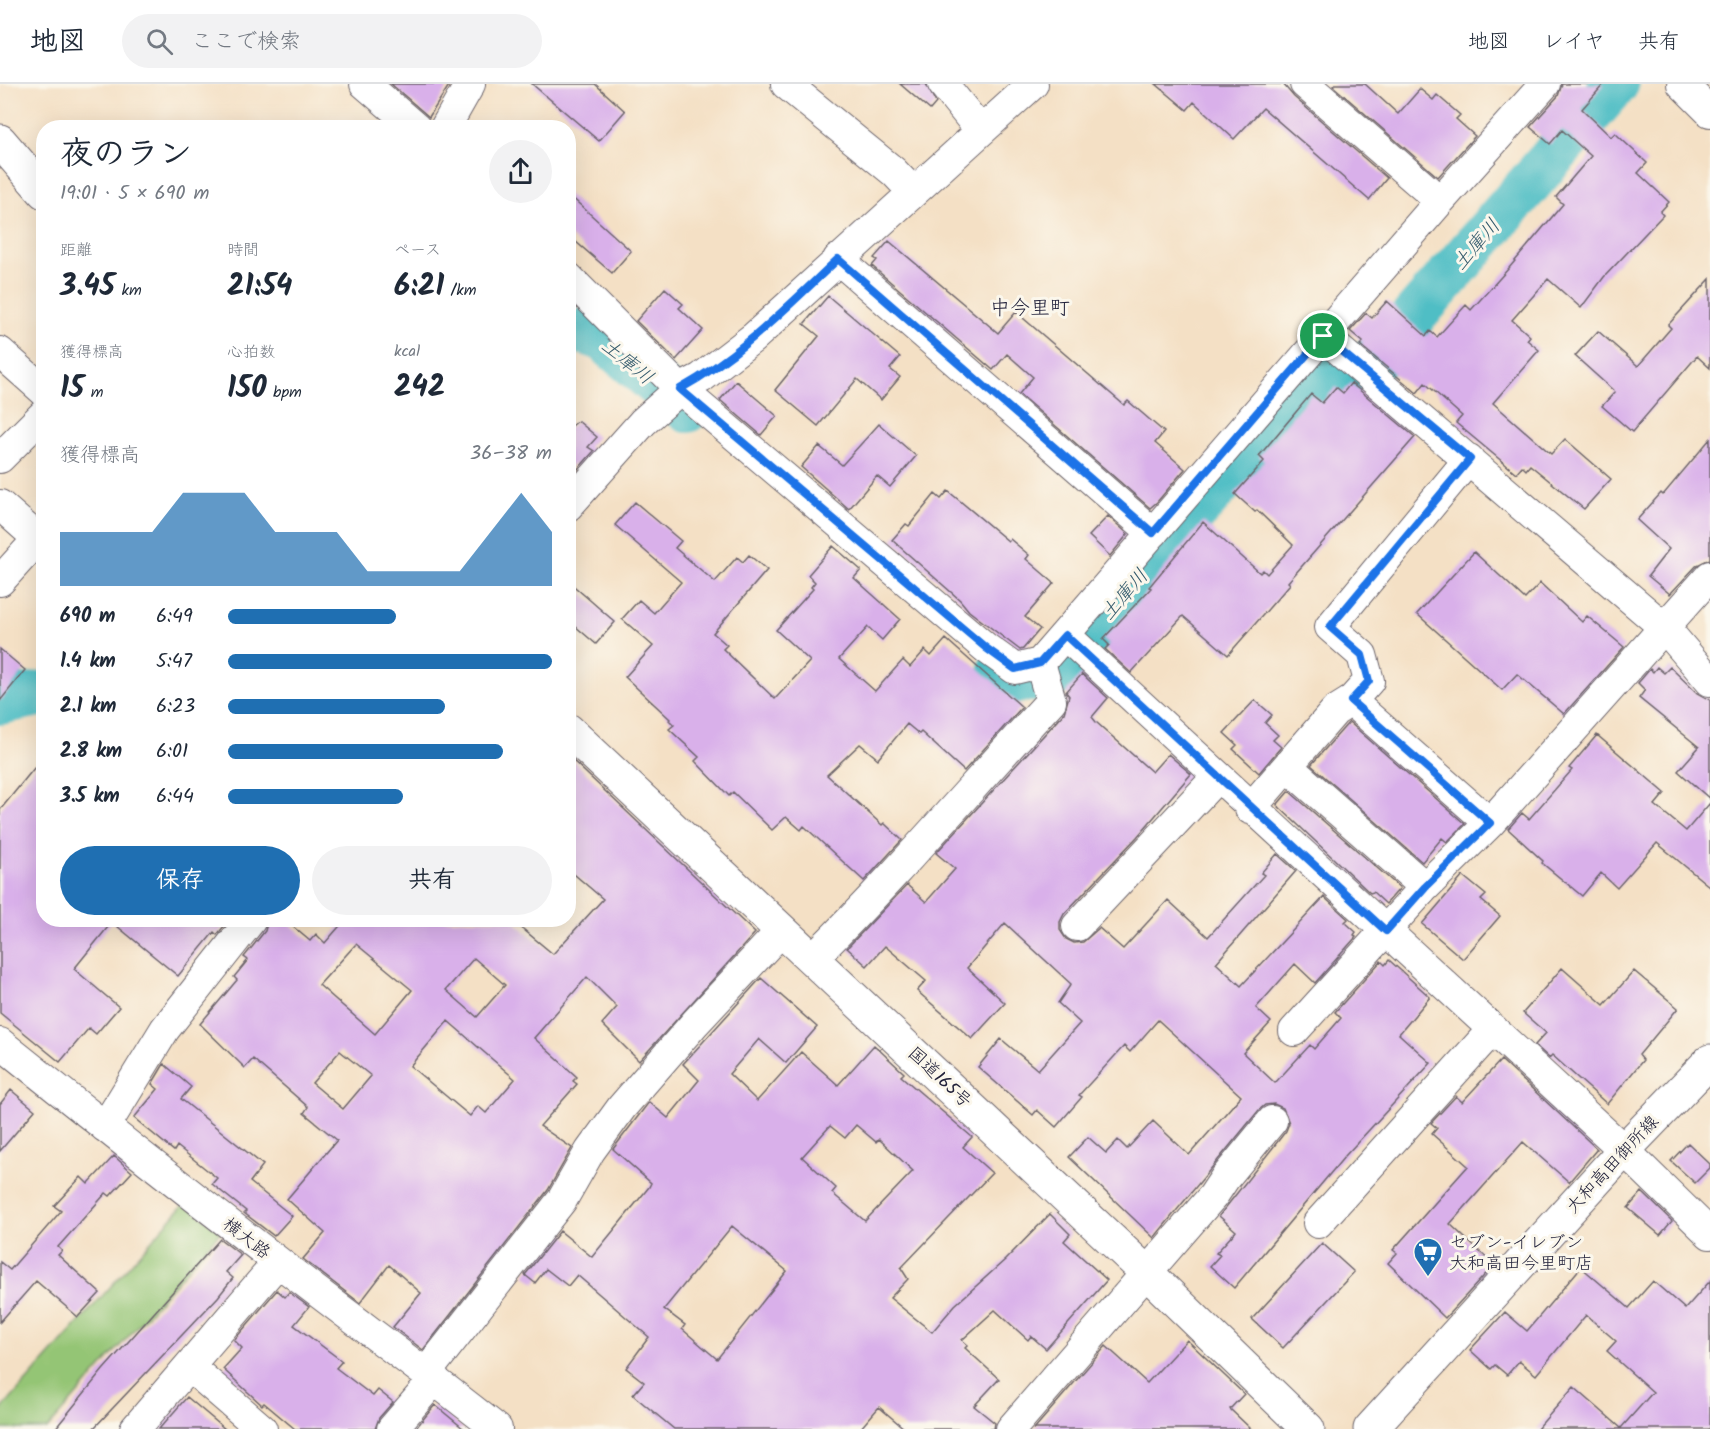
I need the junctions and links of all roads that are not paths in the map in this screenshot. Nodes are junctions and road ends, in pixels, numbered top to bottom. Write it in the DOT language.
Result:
graph roads {
  1 [pos="365,84"];
  2 [pos="470,84"];
  3 [pos="786,84"];
  4 [pos="943,84"];
  5 [pos="1033,84"];
  6 [pos="1305,84"];
  7 [pos="1545,84"];
  8 [pos="407,120"];
  9 [pos="450,120"];
  10 [pos="981,131"];
  11 [pos="0,141"];
  12 [pos="36,183"];
  13 [pos="913,192"];
  14 [pos="1440,201"];
  15 [pos="838,259"];
  16 [pos="576,285"];
  17 [pos="1323,336"];
  18 [pos="0,352"];
  19 [pos="36,384"];
  20 [pos="680,389"];
  21 [pos="36,422"];
  22 [pos="0,458"];
  23 [pos="1470,459"];
  24 [pos="576,497"];
  25 [pos="0,505"];
  26 [pos="1153,533"];
  27 [pos="36,537"];
  28 [pos="36,546"];
  29 [pos="1710,576"];
  30 [pos="0,581"];
  31 [pos="1665,628"];
  32 [pos="1065,635"];
  33 [pos="1043,674"];
  34 [pos="1710,681"];
  35 [pos="1351,701"];
  36 [pos="576,737"];
  37 [pos="1287,767"];
  38 [pos="1218,776"];
  39 [pos="1251,809"];
  40 [pos="1490,823"];
  41 [pos="1425,887"];
  42 [pos="1077,926"];
  43 [pos="245,927"];
  44 [pos="782,930"];
  45 [pos="1386,931"];
  46 [pos="813,958"];
  47 [pos="1493,1029"];
  48 [pos="1294,1031"];
  49 [pos="0,1042"];
  50 [pos="1710,1061"];
  51 [pos="1272,1121"];
  52 [pos="105,1127"];
  53 [pos="1624,1150"];
  54 [pos="1318,1222"];
  55 [pos="1710,1234"];
  56 [pos="278,1262"];
  57 [pos="1146,1272"];
  58 [pos="189,1366"];
  59 [pos="431,1376"];
  60 [pos="135,1429"];
  61 [pos="262,1429"];
  62 [pos="392,1429"];
  63 [pos="497,1429"];
  64 [pos="1011,1429"];
  65 [pos="1308,1429"];
  66 [pos="1370,1429"];
  1 -- 8 [label="street"];
  2 -- 9 [label="street"];
  3 -- 13 [label="street"];
  4 -- 10 [label="street"];
  5 -- 10 [label="street"];
  6 -- 14 [label="street"];
  7 -- 14 [label="street"];
  10 -- 13 [label="street"];
  11 -- 12 [label="main road"];
  13 -- 15 [label="street"];
  14 -- 17 [label="street"];
  15 -- 20 [label="street"];
  15 -- 26 [label="street"];
  16 -- 20 [label="street"];
  17 -- 23 [label="street"];
  17 -- 26 [label="street"];
  18 -- 19 [label="street"];
  20 -- 24 [label="street"];
  20 -- 33 [label="street"];
  21 -- 22 [label="street"];
  23 -- 31 [label="street"];
  23 -- 35 [label="street"];
  25 -- 27 [label="street"];
  26 -- 32 [label="street"];
  28 -- 30 [label="street"];
  29 -- 31 [label="street"];
  31 -- 34 [label="street"];
  31 -- 40 [label="street"];
  32 -- 33 [label="street"];
  32 -- 38 [label="street"];
  33 -- 46 [label="street"];
  35 -- 37 [label="street"];
  35 -- 40 [label="street"];
  36 -- 44 [label="main road, 国道165号"];
  37 -- 39 [label="street"];
  37 -- 41 [label="street"];
  38 -- 39 [label="street"];
  38 -- 42 [label="street"];
  39 -- 45 [label="street"];
  40 -- 41 [label="street"];
  41 -- 45 [label="street"];
  43 -- 52 [label="street"];
  44 -- 46 [label="main road, 国道165号"];
  44 -- 59 [label="street"];
  45 -- 47 [label="street"];
  45 -- 48 [label="street"];
  46 -- 57 [label="main road, 国道165号"];
  47 -- 53 [label="street"];
  47 -- 54 [label="street"];
  49 -- 52 [label="street, 横大路"];
  50 -- 53 [label="main road, 大和高田御所線"];
  51 -- 57 [label="street"];
  52 -- 56 [label="street, 横大路"];
  53 -- 55 [label="street"];
  53 -- 66 [label="main road, 大和高田御所線"];
  56 -- 58 [label="street"];
  56 -- 59 [label="street, 横大路"];
  57 -- 64 [label="street"];
  57 -- 65 [label="main road, 国道165号"];
  58 -- 60 [label="street"];
  58 -- 61 [label="street"];
  59 -- 62 [label="street"];
  59 -- 63 [label="street, 横大路"];
}
